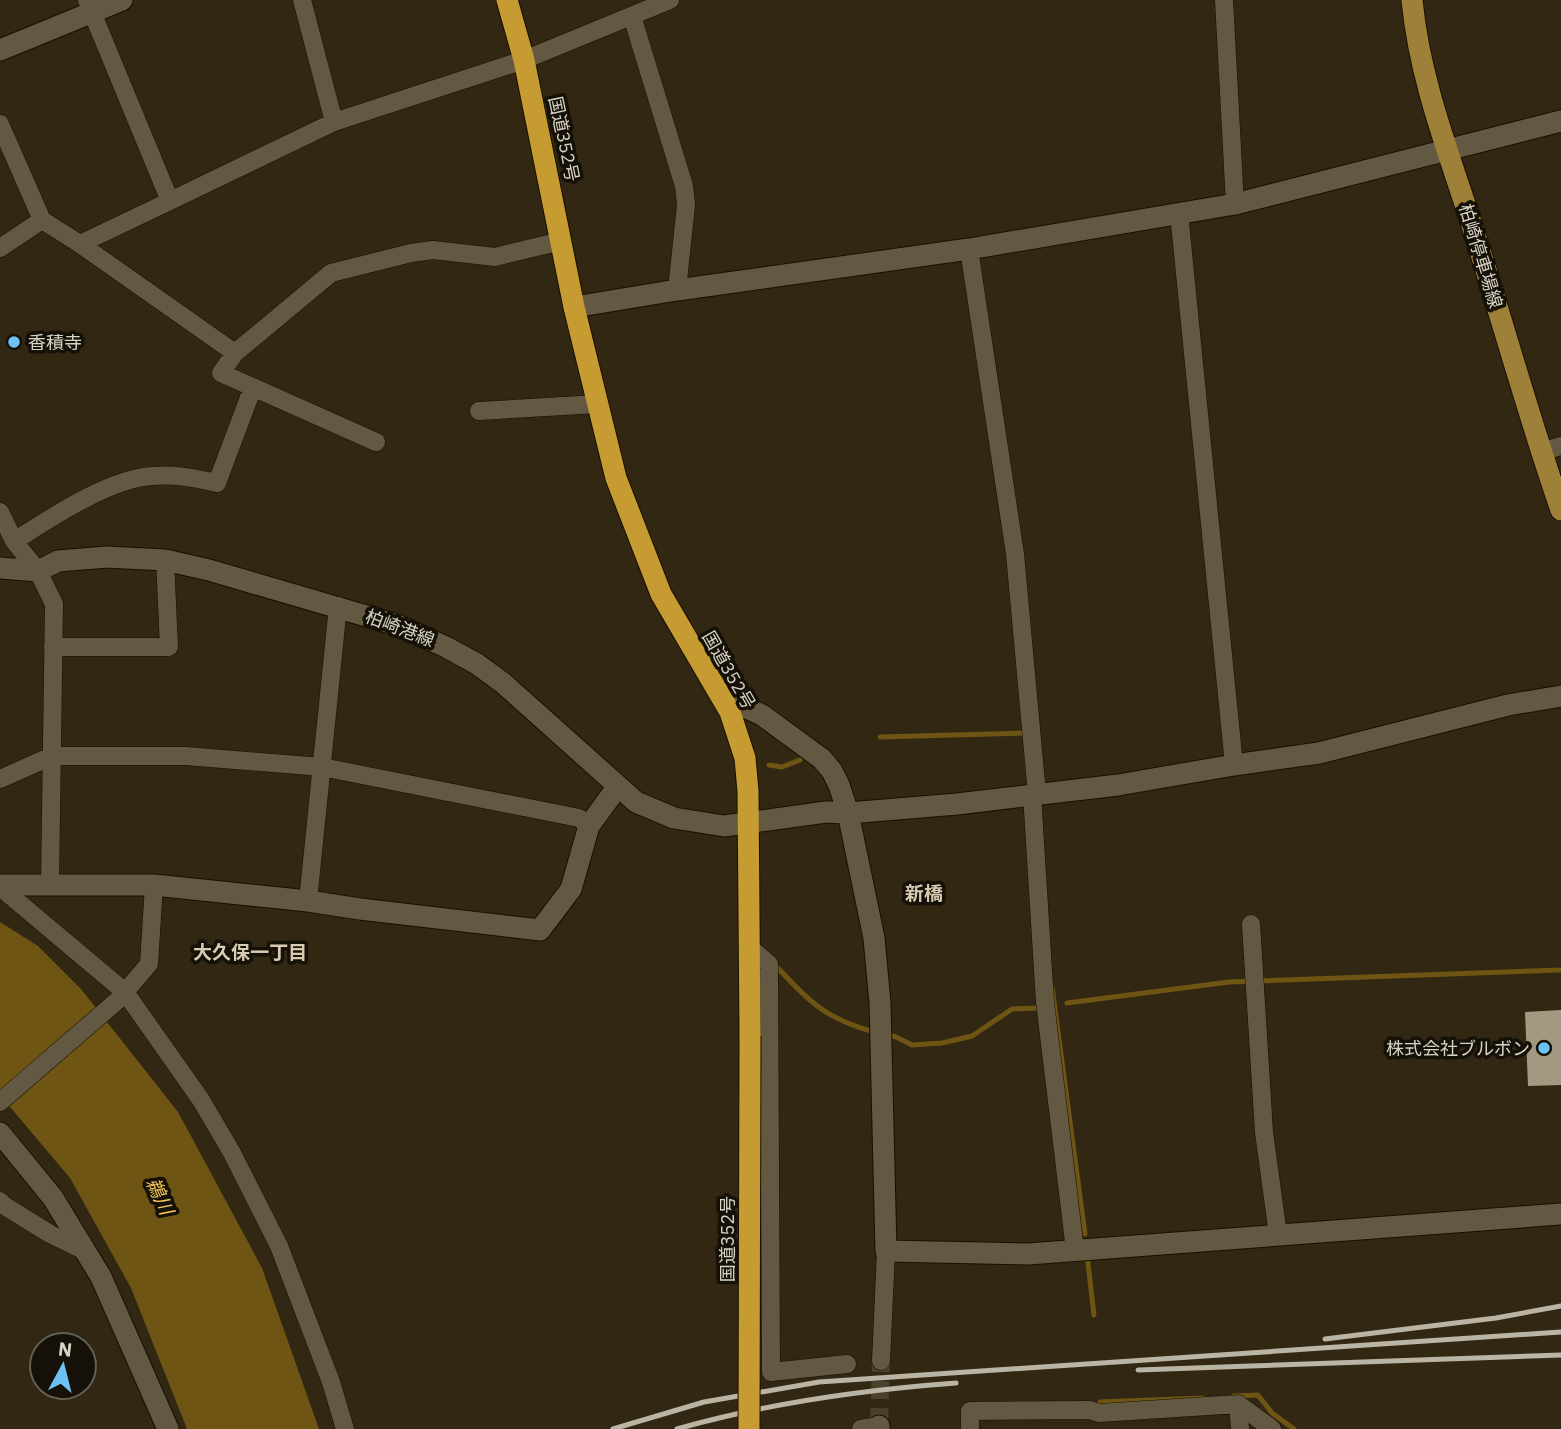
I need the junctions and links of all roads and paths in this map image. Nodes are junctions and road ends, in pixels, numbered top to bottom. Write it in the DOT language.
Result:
graph roads {
  1 [pos="122,0"];
  2 [pos="302,0"];
  3 [pos="507,0"];
  4 [pos="670,0"];
  5 [pos="1224,0"];
  6 [pos="1412,0"];
  7 [pos="89,7"];
  8 [pos="632,16"];
  9 [pos="0,50"];
  10 [pos="524,60"];
  11 [pos="1561,121"];
  12 [pos="334,122"];
  13 [pos="0,124"];
  14 [pos="1448,149"];
  15 [pos="170,201"];
  16 [pos="1235,204"];
  17 [pos="1180,213"];
  18 [pos="42,220"];
  19 [pos="561,241"];
  20 [pos="80,244"];
  21 [pos="0,248"];
  22 [pos="969,249"];
  23 [pos="677,290"];
  24 [pos="574,307"];
  25 [pos="235,353"];
  26 [pos="253,387"];
  27 [pos="597,404"];
  28 [pos="479,411"];
  29 [pos="376,442"];
  30 [pos="1551,449"];
  31 [pos="1561,510"];
  32 [pos="0,512"];
  33 [pos="14,541"];
  34 [pos="165,560"];
  35 [pos="0,568"];
  36 [pos="38,570"];
  37 [pos="338,606"];
  38 [pos="53,647"];
  39 [pos="1561,696"];
  40 [pos="724,701"];
  41 [pos="52,756"];
  42 [pos="1234,765"];
  43 [pos="322,767"];
  44 [pos="0,779"];
  45 [pos="618,786"];
  46 [pos="1034,794"];
  47 [pos="848,813"];
  48 [pos="748,823"];
  49 [pos="589,826"];
  50 [pos="50,885"];
  51 [pos="154,885"];
  52 [pos="0,886"];
  53 [pos="308,901"];
  54 [pos="1251,924"];
  55 [pos="750,947"];
  56 [pos="122,996"];
  57 [pos="0,1102"];
  58 [pos="0,1133"];
  59 [pos="0,1200"];
  60 [pos="1561,1214"];
  61 [pos="1278,1235"];
  62 [pos="1075,1250"];
  63 [pos="85,1251"];
  64 [pos="886,1251"];
  65 [pos="881,1361"];
  66 [pos="847,1364"];
  67 [pos="1238,1404"];
  68 [pos="167,1429"];
  69 [pos="345,1429"];
  70 [pos="748,1429"];
  71 [pos="970,1429"];
  72 [pos="1240,1429"];
  73 [pos="1272,1429"];
  1 -- 7 [label="street"];
  2 -- 12 [label="street"];
  3 -- 10 [label="highway, 国道352号"];
  4 -- 8 [label="street"];
  5 -- 16 [label="street"];
  6 -- 14 [label="main road, 柏崎停車場線"];
  7 -- 9 [label="street"];
  7 -- 15 [label="street"];
  8 -- 10 [label="street"];
  8 -- 23 [label="street"];
  10 -- 12 [label="street"];
  10 -- 19 [label="highway, 国道352号"];
  11 -- 14 [label="street"];
  12 -- 15 [label="street"];
  13 -- 18 [label="street"];
  14 -- 16 [label="street"];
  14 -- 30 [label="main road, 柏崎停車場線"];
  15 -- 20 [label="street"];
  16 -- 17 [label="street"];
  17 -- 22 [label="street"];
  17 -- 42 [label="street"];
  18 -- 20 [label="street"];
  18 -- 21 [label="street"];
  19 -- 24 [label="highway, 国道352号"];
  19 -- 25 [label="street"];
  20 -- 25 [label="street"];
  22 -- 23 [label="street"];
  22 -- 46 [label="street"];
  23 -- 24 [label="street"];
  24 -- 27 [label="highway, 国道352号"];
  25 -- 26 [label="street"];
  26 -- 29 [label="street"];
  26 -- 33 [label="street"];
  27 -- 28 [label="street"];
  27 -- 40 [label="highway, 国道352号"];
  30 -- 31 [label="main road, 柏崎停車場線"];
  32 -- 33 [label="street"];
  33 -- 36 [label="street"];
  34 -- 36 [label="street, 柏崎港線"];
  34 -- 37 [label="street, 柏崎港線"];
  34 -- 38 [label="street"];
  35 -- 36 [label="street, 柏崎港線"];
  36 -- 38 [label="street"];
  37 -- 43 [label="street"];
  37 -- 45 [label="street, 柏崎港線"];
  38 -- 41 [label="street"];
  39 -- 42 [label="street, 柏崎港線"];
  40 -- 47 [label="street"];
  40 -- 48 [label="highway, 国道352号"];
  41 -- 43 [label="street"];
  41 -- 44 [label="street"];
  41 -- 50 [label="street"];
  42 -- 46 [label="street, 柏崎港線"];
  43 -- 49 [label="street"];
  43 -- 53 [label="street"];
  45 -- 48 [label="street, 柏崎港線"];
  45 -- 49 [label="street"];
  46 -- 47 [label="street, 柏崎港線"];
  46 -- 62 [label="street"];
  47 -- 48 [label="street, 柏崎港線"];
  47 -- 64 [label="street"];
  48 -- 55 [label="highway, 国道352号"];
  49 -- 53 [label="street"];
  50 -- 51 [label="street"];
  50 -- 52 [label="street"];
  51 -- 53 [label="street"];
  51 -- 56 [label="street"];
  52 -- 56 [label="street"];
  54 -- 61 [label="street"];
  55 -- 66 [label="street"];
  55 -- 70 [label="highway, 国道352号, bridge"];
  56 -- 57 [label="street"];
  56 -- 69 [label="street"];
  58 -- 63 [label="street"];
  59 -- 63 [label="street"];
  60 -- 61 [label="street"];
  61 -- 62 [label="street"];
  62 -- 64 [label="street"];
  63 -- 68 [label="street"];
  64 -- 65 [label="street"];
  67 -- 71 [label="street"];
  67 -- 72 [label="street"];
  67 -- 73 [label="street"];
}
